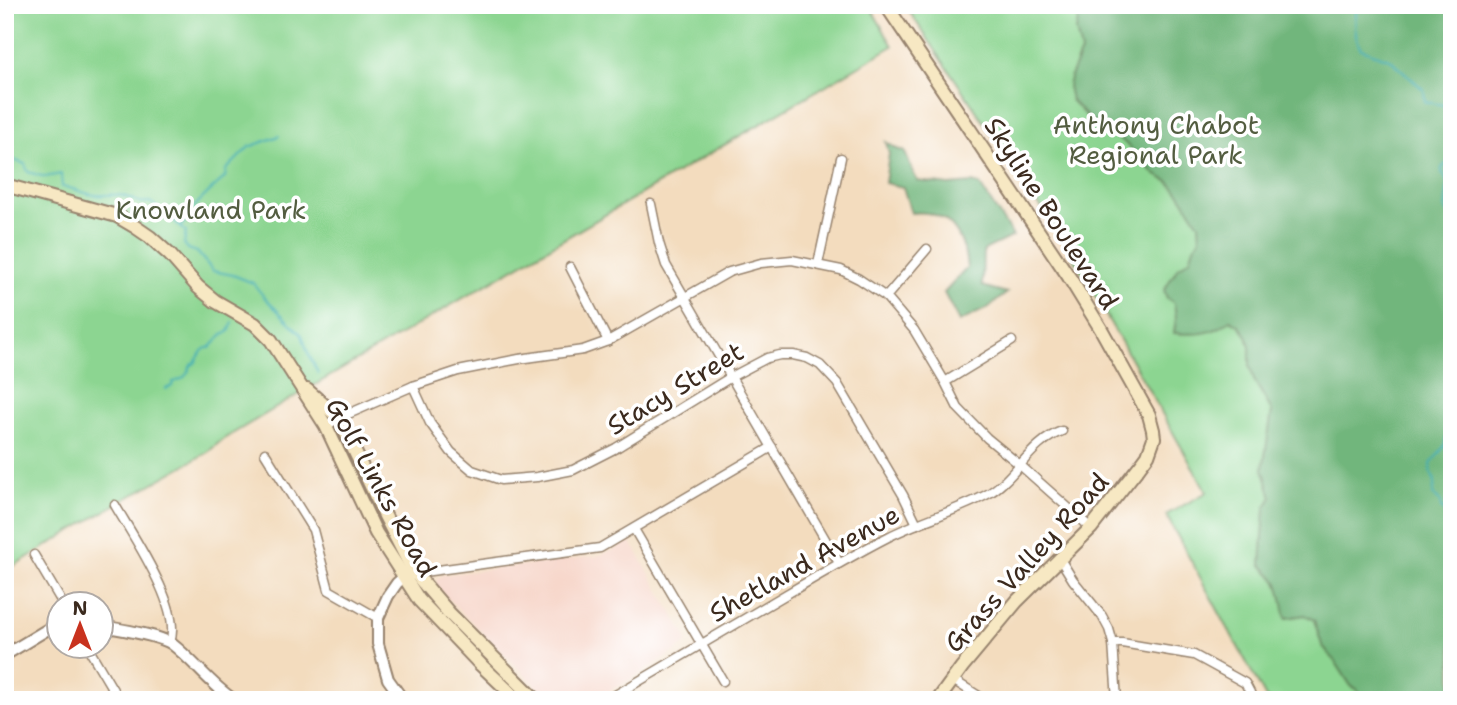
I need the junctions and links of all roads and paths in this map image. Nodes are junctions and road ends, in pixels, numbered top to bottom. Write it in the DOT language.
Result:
graph roads {
  1 [pos="886,5"];
  2 [pos="841,158"];
  3 [pos="5,185"];
  4 [pos="651,204"];
  5 [pos="927,249"];
  6 [pos="818,264"];
  7 [pos="570,267"];
  8 [pos="684,297"];
  9 [pos="886,297"];
  10 [pos="608,341"];
  11 [pos="1012,341"];
  12 [pos="731,377"];
  13 [pos="945,382"];
  14 [pos="299,383"];
  15 [pos="413,386"];
  16 [pos="339,418"];
  17 [pos="326,426"];
  18 [pos="1062,431"];
  19 [pos="772,447"];
  20 [pos="265,453"];
  21 [pos="1148,455"];
  22 [pos="1020,465"];
  23 [pos="116,505"];
  24 [pos="917,524"];
  25 [pos="1091,527"];
  26 [pos="634,529"];
  27 [pos="34,555"];
  28 [pos="1060,559"];
  29 [pos="839,563"];
  30 [pos="410,575"];
  31 [pos="54,590"];
  32 [pos="378,618"];
  33 [pos="116,629"];
  34 [pos="46,631"];
  35 [pos="170,642"];
  36 [pos="1113,643"];
  37 [pos="702,645"];
  38 [pos="5,655"];
  39 [pos="95,660"];
  40 [pos="953,680"];
  41 [pos="723,681"];
  42 [pos="5,691"];
  43 [pos="10,700"];
  44 [pos="119,700"];
  45 [pos="234,700"];
  46 [pos="403,700"];
  47 [pos="518,700"];
  48 [pos="536,700"];
  49 [pos="607,700"];
  50 [pos="938,700"];
  51 [pos="985,700"];
  52 [pos="1117,700"];
  53 [pos="1254,700"];
  1 -- 21 [label="main road, Skyline Boulevard"];
  2 -- 6 [label="street"];
  3 -- 14 [label="main road, Golf Links Road"];
  4 -- 8 [label="street"];
  5 -- 9 [label="street"];
  6 -- 8 [label="street"];
  6 -- 9 [label="street"];
  7 -- 10 [label="street"];
  8 -- 10 [label="street"];
  8 -- 12 [label="street"];
  9 -- 13 [label="street"];
  10 -- 15 [label="street"];
  11 -- 13 [label="street"];
  12 -- 15 [label="street, Stacy Street"];
  12 -- 19 [label="street"];
  12 -- 24 [label="street, Stacy Street"];
  13 -- 22 [label="street"];
  14 -- 16 [label="main road, Golf Links Road"];
  14 -- 17 [label="main road, Golf Links Road"];
  15 -- 16 [label="street"];
  16 -- 17 [label="street"];
  16 -- 30 [label="main road, Golf Links Road"];
  17 -- 30 [label="main road, Golf Links Road"];
  18 -- 22 [label="street, Shetland Avenue"];
  19 -- 26 [label="street"];
  19 -- 29 [label="street"];
  20 -- 32 [label="street"];
  21 -- 25 [label="main road, Grass Valley Road"];
  22 -- 24 [label="street, Shetland Avenue"];
  22 -- 25 [label="street"];
  23 -- 35 [label="street"];
  24 -- 29 [label="street, Shetland Avenue"];
  25 -- 28 [label="main road, Grass Valley Road"];
  26 -- 30 [label="street"];
  26 -- 37 [label="street"];
  27 -- 31 [label="street"];
  28 -- 36 [label="street"];
  28 -- 40 [label="main road, Grass Valley Road"];
  29 -- 37 [label="street, Shetland Avenue"];
  30 -- 32 [label="street"];
  30 -- 47 [label="main road, Golf Links Road"];
  30 -- 48 [label="main road, Golf Links Road"];
  32 -- 46 [label="street"];
  33 -- 35 [label="street"];
  34 -- 38 [label="street"];
  35 -- 45 [label="street"];
  36 -- 52 [label="street"];
  36 -- 53 [label="street"];
  37 -- 41 [label="street"];
  37 -- 49 [label="street, Shetland Avenue"];
  39 -- 44 [label="street"];
  40 -- 50 [label="main road, Grass Valley Road"];
  40 -- 51 [label="street"];
  42 -- 43 [label="street"];
}
